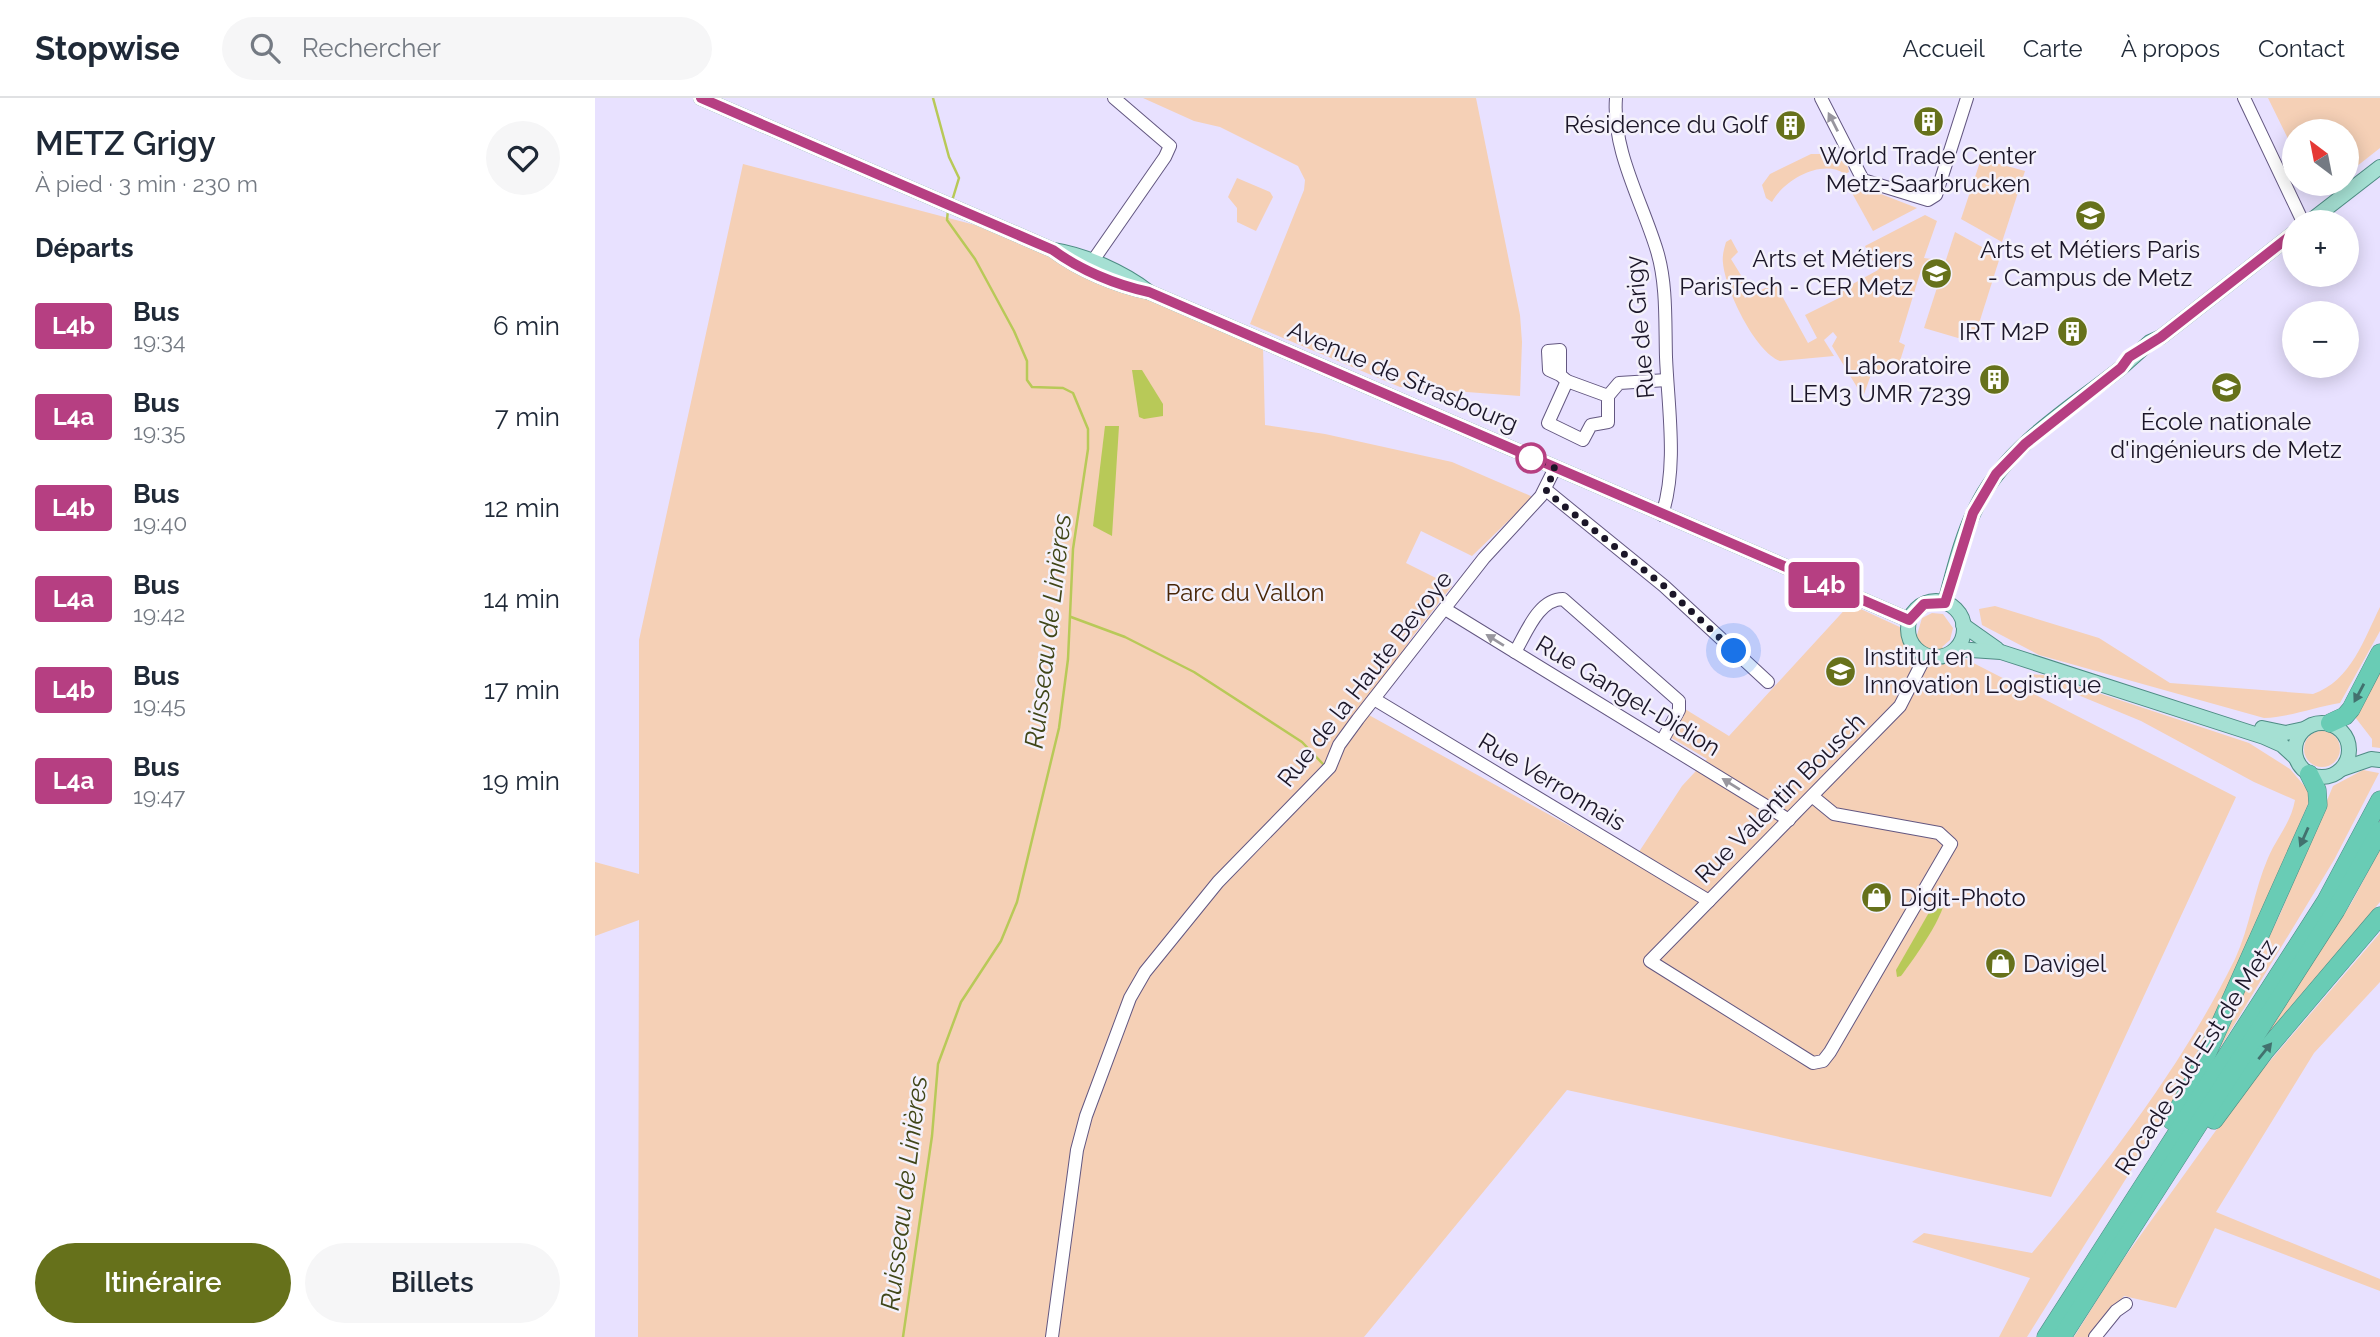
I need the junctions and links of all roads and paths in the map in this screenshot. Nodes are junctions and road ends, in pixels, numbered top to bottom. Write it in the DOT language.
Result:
graph roads {
  1 [pos="701,98"];
  2 [pos="1114,98"];
  3 [pos="1616,98"];
  4 [pos="1821,98"];
  5 [pos="1967,98"];
  6 [pos="2243,98"];
  7 [pos="2380,167"];
  8 [pos="2297,210"];
  9 [pos="2324,210"];
  10 [pos="2282,242"];
  11 [pos="1053,250"];
  12 [pos="1092,262"];
  13 [pos="1149,292"];
  14 [pos="1667,380"];
  15 [pos="1608,396"];
  16 [pos="1555,468"];
  17 [pos="1546,490"];
  18 [pos="1662,516"];
  19 [pos="1945,603"];
  20 [pos="1445,609"];
  21 [pos="1909,620"];
  22 [pos="1963,625"];
  23 [pos="1956,649"];
  24 [pos="1515,652"];
  25 [pos="2001,652"];
  26 [pos="2380,653"];
  27 [pos="1926,655"];
  28 [pos="1768,682"];
  29 [pos="1374,699"];
  30 [pos="2148,699"];
  31 [pos="2330,723"];
  32 [pos="2304,729"];
  33 [pos="1662,741"];
  34 [pos="2348,741"];
  35 [pos="2295,757"];
  36 [pos="2375,760"];
  37 [pos="2342,769"];
  38 [pos="2309,774"];
  39 [pos="1812,796"];
  40 [pos="2380,800"];
  41 [pos="1789,820"];
  42 [pos="2380,831"];
  43 [pos="1709,901"];
  44 [pos="2380,916"];
  45 [pos="2117,1237"];
  46 [pos="2126,1304"];
  47 [pos="1052,1337"];
  48 [pos="2046,1337"];
  49 [pos="2061,1337"];
  50 [pos="2095,1337"];
  1 -- 11 [label="main road, Avenue de Strasbourg"];
  2 -- 12 [label="street"];
  3 -- 14 [label="street, Rue de Grigy"];
  5 -- 4 [label="street, one-way"];
  6 -- 8 [label="street"];
  7 -- 9 [label="main road"];
  10 -- 19 [label="main road"];
  11 -- 12 [label="main road, Avenue de Strasbourg"];
  11 -- 13 [label="main road, Avenue de Strasbourg"];
  12 -- 13 [label="main road, Avenue de Strasbourg"];
  13 -- 16 [label="main road, Avenue de Strasbourg"];
  14 -- 15 [label="street"];
  14 -- 18 [label="street, Rue de Grigy"];
  15 -- 15 [label="street"];
  16 -- 17 [label="street, Rue de la Haute Bevoye"];
  16 -- 18 [label="main road, Avenue de Strasbourg"];
  17 -- 20 [label="street, Rue de la Haute Bevoye"];
  17 -- 28 [label="street"];
  18 -- 21 [label="main road, Avenue de Strasbourg"];
  19 -- 21 [label="main road"];
  19 -- 22 [label="main road"];
  24 -- 20 [label="street, Rue Gangel-Didion, one-way"];
  20 -- 29 [label="street, Rue de la Haute Bevoye"];
  21 -- 27 [label="main road"];
  22 -- 23 [label="main road"];
  22 -- 25 [label="main road"];
  23 -- 25 [label="main road"];
  23 -- 27 [label="main road"];
  24 -- 33 [label="street, Rue Gangel-Didion"];
  24 -- 33 [label="street"];
  25 -- 30 [label="main road"];
  26 -- 31 [label="highway, one-way"];
  27 -- 39 [label="street, Rue Valentin Bousch"];
  29 -- 43 [label="street, Rue Verronnais"];
  29 -- 47 [label="street, Rue de la Haute Bevoye"];
  30 -- 32 [label="main road"];
  30 -- 35 [label="main road"];
  31 -- 32 [label="main road"];
  31 -- 34 [label="main road"];
  32 -- 35 [label="main road"];
  41 -- 33 [label="street, Rue Gangel-Didion, one-way"];
  34 -- 36 [label="main road"];
  34 -- 37 [label="main road"];
  35 -- 38 [label="main road"];
  36 -- 37 [label="main road"];
  37 -- 38 [label="main road"];
  38 -- 45 [label="highway, one-way"];
  39 -- 41 [label="street, Rue Valentin Bousch"];
  39 -- 43 [label="street, Rue Valentin Bousch"];
  40 -- 45 [label="highway, Rocade Sud-Est de Metz"];
  41 -- 43 [label="street, Rue Valentin Bousch"];
  42 -- 45 [label="highway, Rocade Sud-Est de Metz"];
  45 -- 44 [label="highway, one-way"];
  45 -- 48 [label="highway, Rocade Sud-Est de Metz"];
  45 -- 49 [label="highway, Rocade Sud-Est de Metz"];
  46 -- 50 [label="street"];
}
